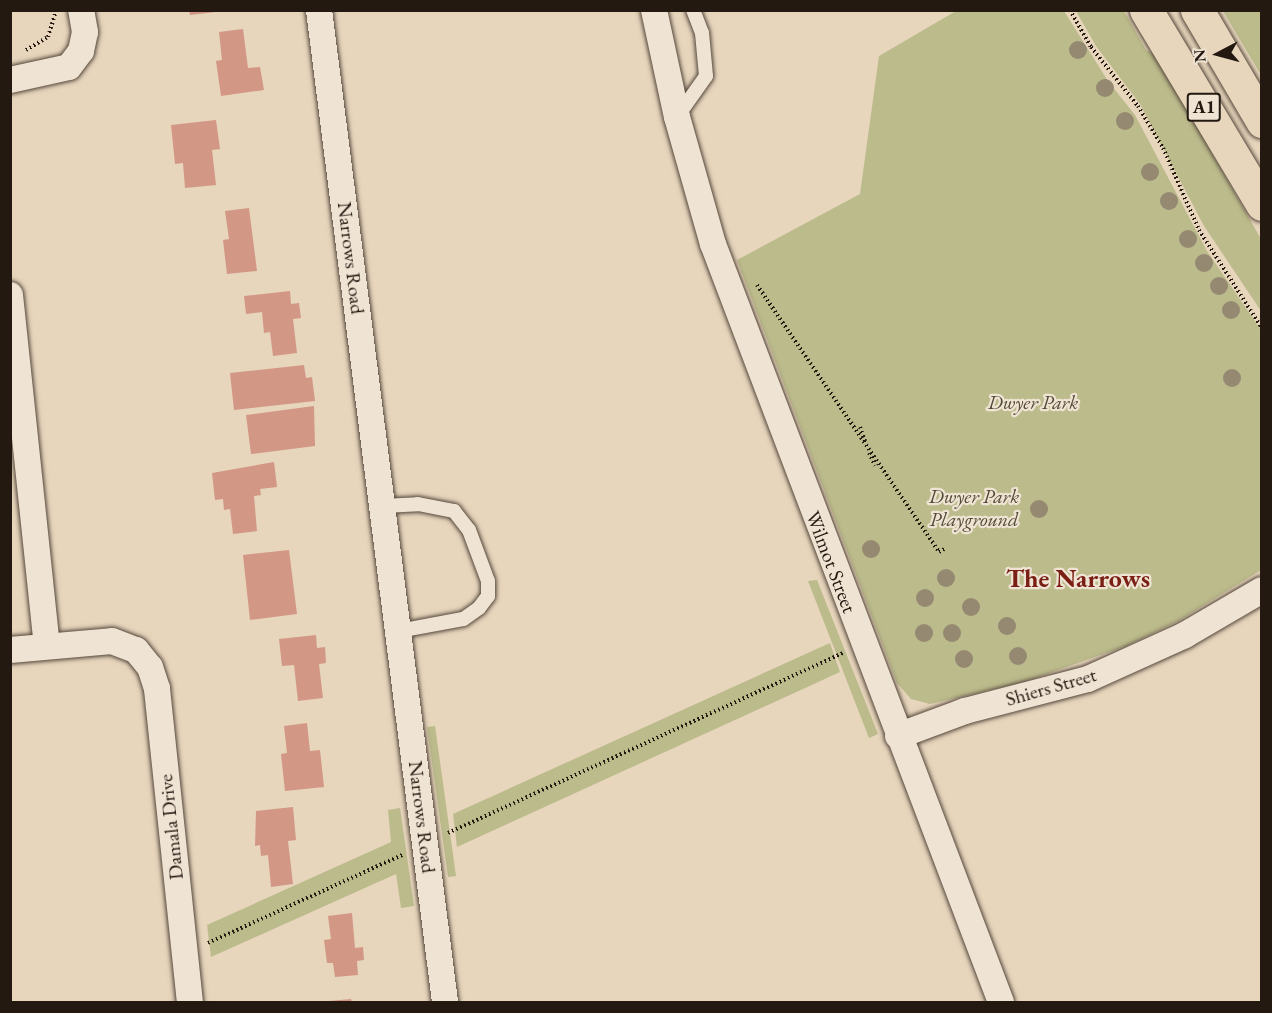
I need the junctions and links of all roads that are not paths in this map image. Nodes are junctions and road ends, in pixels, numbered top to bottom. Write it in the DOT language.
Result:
graph roads {
  1 [pos="81,10"];
  2 [pos="319,10"];
  3 [pos="654,10"];
  4 [pos="693,10"];
  5 [pos="1146,10"];
  6 [pos="1197,10"];
  7 [pos="10,80"];
  8 [pos="677,117"];
  9 [pos="1262,121"];
  10 [pos="1262,204"];
  11 [pos="10,295"];
  12 [pos="383,506"];
  13 [pos="1262,590"];
  14 [pos="399,631"];
  15 [pos="47,645"];
  16 [pos="10,650"];
  17 [pos="898,736"];
  18 [pos="190,1002"];
  19 [pos="445,1002"];
  20 [pos="1000,1002"];
  1 -- 7 [label="street"];
  2 -- 12 [label="street, Narrows Road"];
  3 -- 8 [label="street, Wilmot Street"];
  4 -- 8 [label="lane"];
  5 -- 10 [label="highway, A1"];
  6 -- 9 [label="highway, A1"];
  8 -- 17 [label="street, Wilmot Street"];
  11 -- 15 [label="street"];
  12 -- 14 [label="street, Narrows Road"];
  12 -- 14 [label="lane"];
  13 -- 17 [label="street, Shiers Street"];
  14 -- 19 [label="street, Narrows Road"];
  15 -- 16 [label="street"];
  15 -- 18 [label="street, Damala Drive"];
  17 -- 20 [label="street, Wilmot Street"];
}
